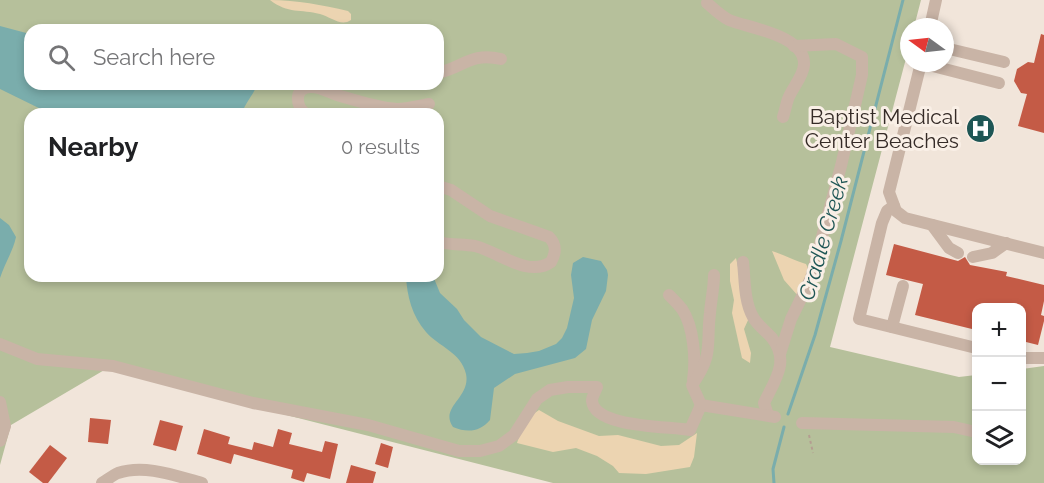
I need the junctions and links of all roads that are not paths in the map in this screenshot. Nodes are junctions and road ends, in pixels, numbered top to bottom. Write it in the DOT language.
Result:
graph roads {
  1 [pos="936,0"];
  2 [pos="707,3"];
  3 [pos="932,18"];
  4 [pos="794,46"];
  5 [pos="954,50"];
  6 [pos="501,58"];
  7 [pos="1004,62"];
  8 [pos="444,70"];
  9 [pos="954,71"];
  10 [pos="919,72"];
  11 [pos="999,83"];
  12 [pos="302,90"];
  13 [pos="324,90"];
  14 [pos="429,104"];
  15 [pos="301,108"];
  16 [pos="392,108"];
  17 [pos="403,108"];
  18 [pos="783,117"];
  19 [pos="444,188"];
  20 [pos="895,209"];
  21 [pos="932,225"];
  22 [pos="1005,243"];
  23 [pos="444,244"];
  24 [pos="958,253"];
  25 [pos="1044,253"];
  26 [pos="973,257"];
  27 [pos="743,262"];
  28 [pos="714,275"];
  29 [pos="903,286"];
  30 [pos="669,295"];
  31 [pos="892,327"];
  32 [pos="0,344"];
  33 [pos="972,347"];
  34 [pos="780,354"];
  35 [pos="1026,358"];
  36 [pos="1044,358"];
  37 [pos="692,385"];
  38 [pos="0,402"];
  39 [pos="701,405"];
  40 [pos="802,423"];
  41 [pos="972,431"];
  42 [pos="0,441"];
  43 [pos="102,483"];
  44 [pos="202,483"];
  1 -- 3 [label="street"];
  2 -- 4 [label="street"];
  4 -- 18 [label="street"];
  4 -- 34 [label="street"];
  5 -- 7 [label="street"];
  6 -- 8 [label="street"];
  9 -- 11 [label="street"];
  10 -- 20 [label="street"];
  12 -- 15 [label="street"];
  13 -- 16 [label="street"];
  14 -- 17 [label="street"];
  19 -- 23 [label="street"];
  20 -- 21 [label="street"];
  20 -- 31 [label="street"];
  21 -- 22 [label="street"];
  21 -- 24 [label="street"];
  22 -- 25 [label="street"];
  22 -- 26 [label="street"];
  27 -- 34 [label="street"];
  28 -- 37 [label="street"];
  29 -- 31 [label="street"];
  30 -- 37 [label="street"];
  31 -- 33 [label="street"];
  32 -- 39 [label="street"];
  34 -- 39 [label="street"];
  35 -- 36 [label="street"];
  37 -- 39 [label="street"];
  38 -- 42 [label="street"];
  40 -- 41 [label="street"];
  43 -- 44 [label="street"];
}
